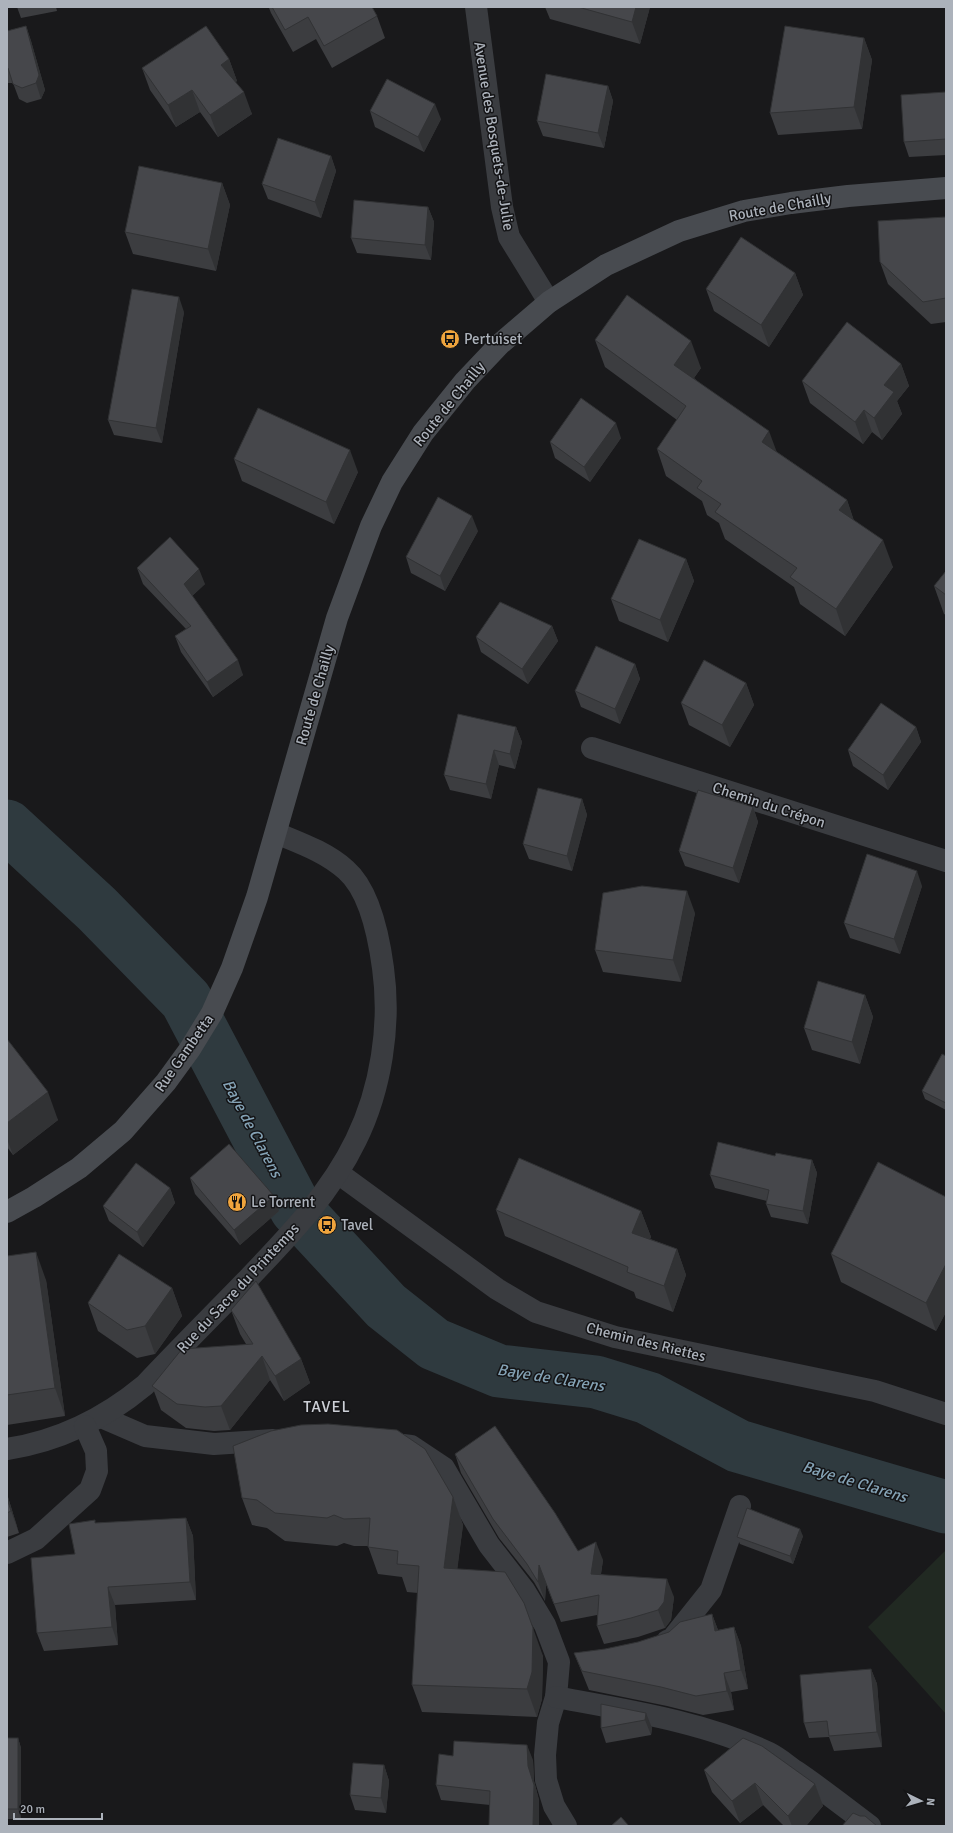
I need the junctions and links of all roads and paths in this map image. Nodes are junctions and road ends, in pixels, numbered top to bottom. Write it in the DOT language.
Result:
graph roads {
  1 [pos="476,7"];
  2 [pos="946,188"];
  3 [pos="549,302"];
  4 [pos="592,748"];
  5 [pos="276,833"];
  6 [pos="946,861"];
  7 [pos="338,1173"];
  8 [pos="7,1212"];
  9 [pos="946,1414"];
  10 [pos="93,1422"];
  11 [pos="294,1439"];
  12 [pos="382,1442"];
  13 [pos="7,1449"];
  14 [pos="740,1506"];
  15 [pos="7,1553"];
  16 [pos="647,1647"];
  17 [pos="580,1659"];
  18 [pos="559,1662"];
  19 [pos="556,1697"];
  20 [pos="566,1826"];
  21 [pos="870,1826"];
  1 -- 3 [label="street, Avenue des Bosquets-de-Julie"];
  2 -- 3 [label="main road, Route de Chailly"];
  3 -- 5 [label="main road, Route de Chailly"];
  4 -- 6 [label="street, Chemin du Crépon"];
  5 -- 7 [label="street, Rue du Sacre du Printemps"];
  5 -- 8 [label="main road, Rue Gambetta"];
  7 -- 9 [label="street, Chemin des Riettes"];
  7 -- 10 [label="street, Rue du Sacre du Printemps"];
  10 -- 11 [label="street"];
  10 -- 13 [label="street, Rue du Sacre du Printemps"];
  10 -- 15 [label="street"];
  12 -- 18 [label="street"];
  14 -- 16 [label="street"];
  17 -- 18 [label="street"];
  18 -- 19 [label="street"];
  19 -- 20 [label="street"];
  19 -- 21 [label="street"];
}
